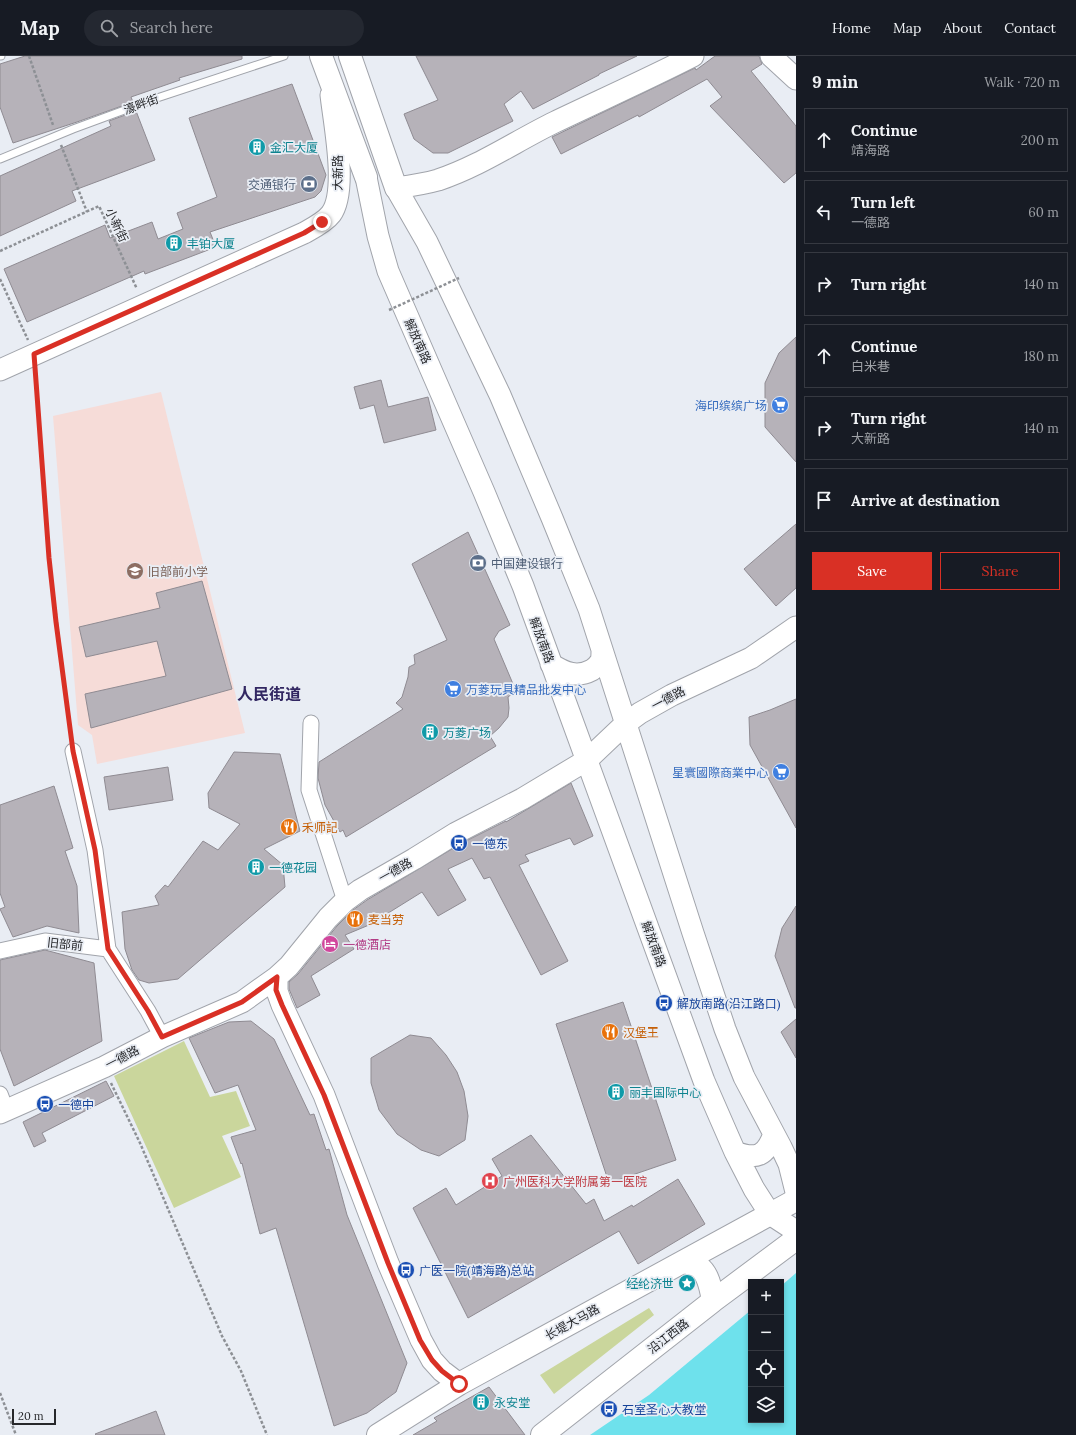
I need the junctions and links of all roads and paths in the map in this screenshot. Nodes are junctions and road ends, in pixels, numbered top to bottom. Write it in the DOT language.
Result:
graph roads {
  1 [pos="284,56"];
  2 [pos="320,56"];
  3 [pos="350,56"];
  4 [pos="693,56"];
  5 [pos="771,56"];
  6 [pos="329,77"];
  7 [pos="796,79"];
  8 [pos="0,159"];
  9 [pos="366,177"];
  10 [pos="396,188"];
  11 [pos="0,251"];
  12 [pos="459,278"];
  13 [pos="0,279"];
  14 [pos="144,305"];
  15 [pos="389,310"];
  16 [pos="34,354"];
  17 [pos="0,370"];
  18 [pos="796,627"];
  19 [pos="602,651"];
  20 [pos="551,664"];
  21 [pos="311,722"];
  22 [pos="625,724"];
  23 [pos="73,751"];
  24 [pos="587,760"];
  25 [pos="344,901"];
  26 [pos="108,949"];
  27 [pos="0,951"];
  28 [pos="277,977"];
  29 [pos="162,1037"];
  30 [pos="104,1067"];
  31 [pos="2,1106"];
  32 [pos="784,1146"];
  33 [pos="735,1152"];
  34 [pos="796,1192"];
  35 [pos="796,1200"];
  36 [pos="770,1214"];
  37 [pos="796,1231"];
  38 [pos="796,1239"];
  39 [pos="683,1262"];
  40 [pos="713,1301"];
  41 [pos="459,1384"];
  42 [pos="0,1393"];
  43 [pos="16,1435"];
  44 [pos="267,1435"];
  45 [pos="378,1435"];
  46 [pos="542,1435"];
  1 -- 8 [label="lane, 濠畔街"];
  2 -- 6 [label="main road, 解放南路"];
  3 -- 10 [label="main road"];
  4 -- 10 [label="main road"];
  5 -- 7 [label="main road"];
  6 -- 9 [label="main road, 解放南路"];
  6 -- 14 [label="main road, 大新路"];
  9 -- 20 [label="main road, 解放南路"];
  10 -- 19 [label="main road"];
  11 -- 14 [label="path, 小新街"];
  12 -- 15 [label="path, bridge"];
  13 -- 16 [label="path"];
  14 -- 16 [label="main road, 大新路"];
  16 -- 17 [label="main road, 大新路"];
  16 -- 23 [label="path"];
  18 -- 22 [label="main road, 一德路"];
  19 -- 20 [label="main road"];
  19 -- 22 [label="main road"];
  20 -- 24 [label="main road, 解放南路"];
  21 -- 25 [label="street"];
  22 -- 24 [label="main road, 一德路"];
  22 -- 32 [label="main road"];
  23 -- 26 [label="street"];
  24 -- 25 [label="main road, 一德路"];
  24 -- 33 [label="main road, 解放南路"];
  25 -- 28 [label="main road, 一德路"];
  26 -- 27 [label="street, 旧部前"];
  26 -- 29 [label="street"];
  28 -- 29 [label="main road, 一德路"];
  28 -- 41 [label="main road"];
  29 -- 30 [label="main road, 一德路"];
  30 -- 31 [label="main road, 一德路"];
  30 -- 44 [label="path"];
  32 -- 33 [label="main road"];
  32 -- 34 [label="main road"];
  33 -- 36 [label="main road, 解放南路"];
  35 -- 36 [label="main road"];
  36 -- 37 [label="main road, 解放南路"];
  36 -- 39 [label="main road, 长堤大马路"];
  38 -- 40 [label="main road, 沿江西路"];
  39 -- 40 [label="main road"];
  39 -- 41 [label="main road, 长堤大马路"];
  40 -- 46 [label="main road, 沿江西路"];
  41 -- 45 [label="main road, 长堤大马路"];
  42 -- 43 [label="path"];
}
